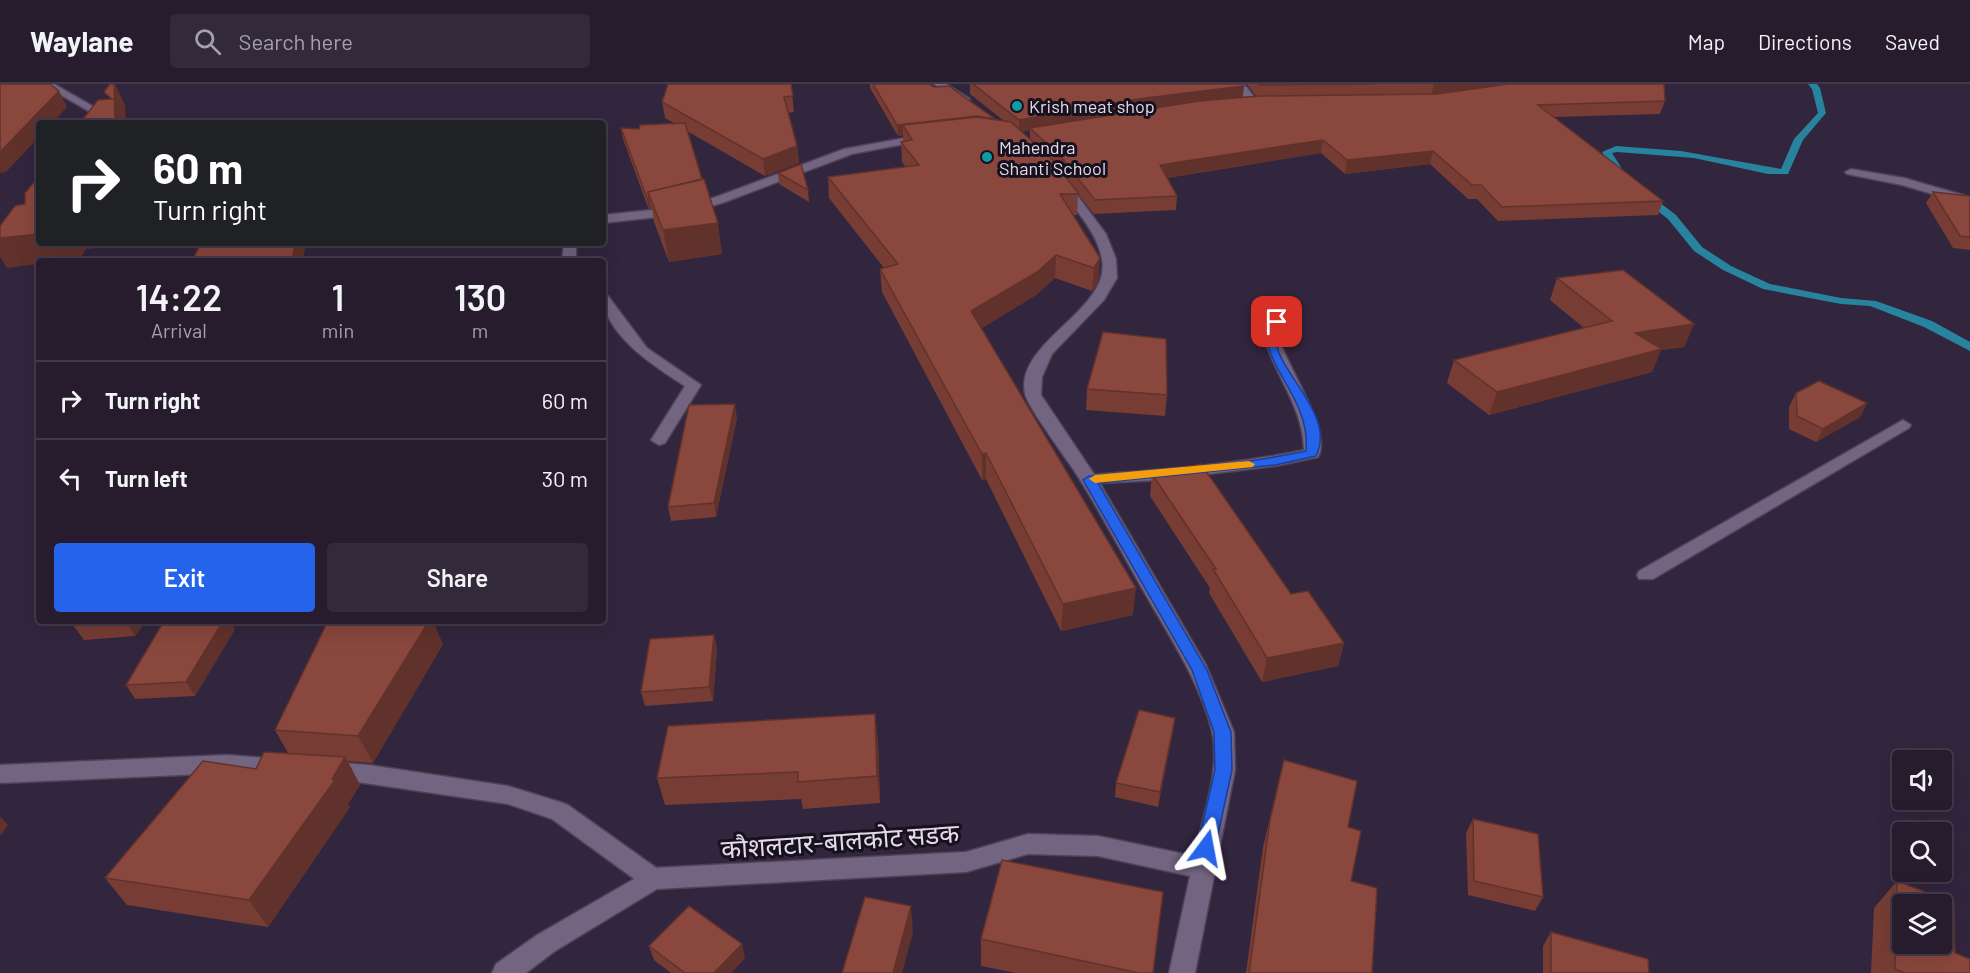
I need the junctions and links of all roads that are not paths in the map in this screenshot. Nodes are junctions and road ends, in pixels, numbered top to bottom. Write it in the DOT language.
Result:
graph roads {
  1 [pos="47,84"];
  2 [pos="939,84"];
  3 [pos="1239,84"];
  4 [pos="1254,104"];
  5 [pos="977,107"];
  6 [pos="112,120"];
  7 [pos="942,136"];
  8 [pos="1851,172"];
  9 [pos="1056,176"];
  10 [pos="1970,201"];
  11 [pos="606,219"];
  12 [pos="606,303"];
  13 [pos="1277,322"];
  14 [pos="1903,425"];
  15 [pos="659,440"];
  16 [pos="1089,480"];
  17 [pos="1646,574"];
  18 [pos="0,774"];
  19 [pos="1202,868"];
  20 [pos="653,879"];
  21 [pos="505,973"];
  22 [pos="1182,973"];
  1 -- 6 [label="street"];
  2 -- 5 [label="street"];
  3 -- 4 [label="street"];
  7 -- 11 [label="street"];
  8 -- 10 [label="street"];
  9 -- 16 [label="street"];
  12 -- 15 [label="street"];
  13 -- 16 [label="street"];
  14 -- 17 [label="street"];
  16 -- 19 [label="street"];
  18 -- 20 [label="street"];
  19 -- 20 [label="street, कौशलटार-बालकोट सडक"];
  19 -- 22 [label="street"];
  20 -- 21 [label="street, कौशलटार-बालकोट सडक"];
}
